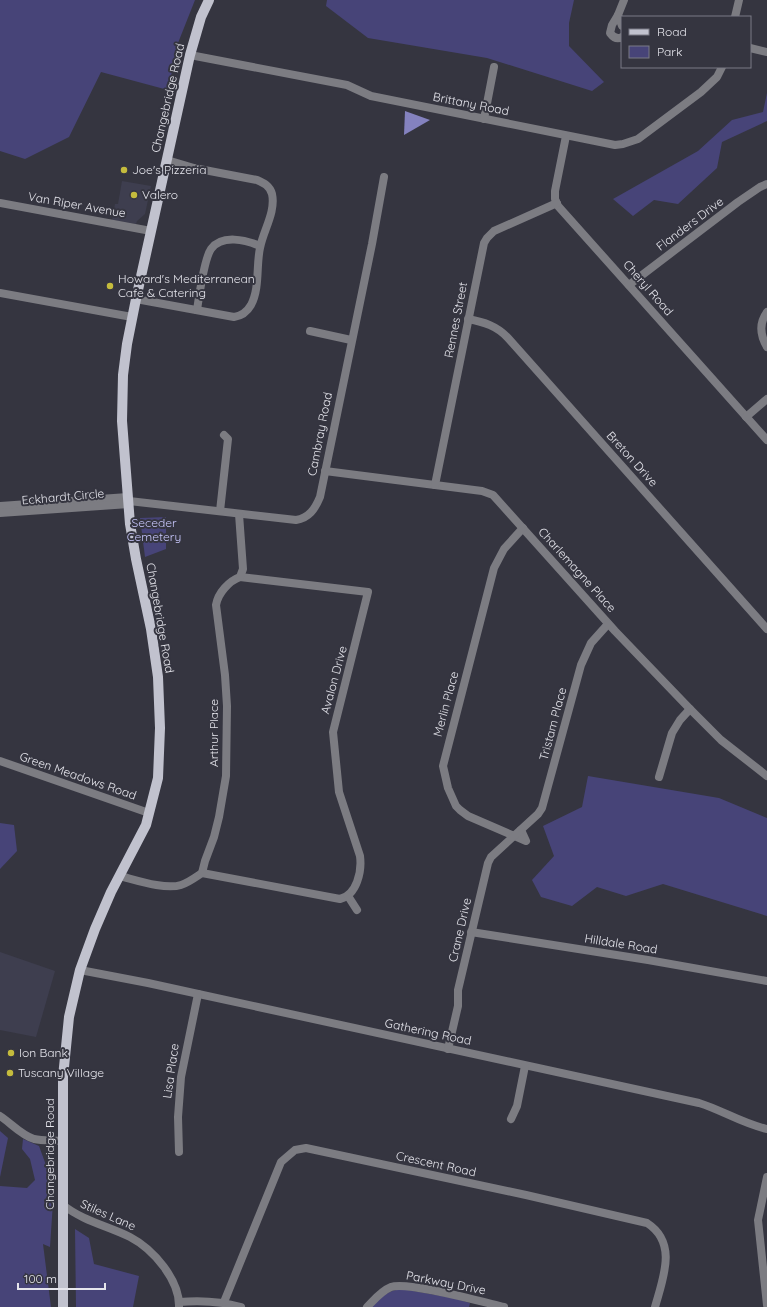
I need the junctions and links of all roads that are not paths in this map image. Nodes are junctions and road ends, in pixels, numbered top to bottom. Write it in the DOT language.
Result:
graph roads {
  1 [pos="209,0"];
  2 [pos="624,0"];
  3 [pos="739,0"];
  4 [pos="618,16"];
  5 [pos="735,16"];
  6 [pos="621,24"];
  7 [pos="621,38"];
  8 [pos="751,48"];
  9 [pos="767,52"];
  10 [pos="190,55"];
  11 [pos="494,67"];
  12 [pos="722,68"];
  13 [pos="484,119"];
  14 [pos="566,136"];
  15 [pos="167,160"];
  16 [pos="384,177"];
  17 [pos="767,184"];
  18 [pos="0,203"];
  19 [pos="557,203"];
  20 [pos="150,231"];
  21 [pos="260,246"];
  22 [pos="629,286"];
  23 [pos="0,293"];
  24 [pos="136,299"];
  25 [pos="197,310"];
  26 [pos="767,312"];
  27 [pos="132,317"];
  28 [pos="468,319"];
  29 [pos="310,331"];
  30 [pos="351,340"];
  31 [pos="767,347"];
  32 [pos="767,399"];
  33 [pos="746,417"];
  34 [pos="224,435"];
  35 [pos="767,440"];
  36 [pos="325,471"];
  37 [pos="436,485"];
  38 [pos="128,500"];
  39 [pos="0,506"];
  40 [pos="220,511"];
  41 [pos="0,513"];
  42 [pos="239,514"];
  43 [pos="523,528"];
  44 [pos="240,577"];
  45 [pos="608,624"];
  46 [pos="767,630"];
  47 [pos="690,709"];
  48 [pos="0,761"];
  49 [pos="767,776"];
  50 [pos="659,777"];
  51 [pos="149,813"];
  52 [pos="521,830"];
  53 [pos="514,836"];
  54 [pos="202,873"];
  55 [pos="120,876"];
  56 [pos="348,896"];
  57 [pos="356,910"];
  58 [pos="471,932"];
  59 [pos="80,970"];
  60 [pos="767,981"];
  61 [pos="198,994"];
  62 [pos="448,1049"];
  63 [pos="525,1066"];
  64 [pos="0,1116"];
  65 [pos="511,1119"];
  66 [pos="767,1129"];
  67 [pos="63,1141"];
  68 [pos="179,1152"];
  69 [pos="767,1177"];
  70 [pos="63,1205"];
  71 [pos="224,1302"];
  72 [pos="179,1305"];
  73 [pos="767,1305"];
  74 [pos="63,1307"];
  75 [pos="242,1307"];
  76 [pos="367,1307"];
  77 [pos="504,1307"];
  78 [pos="655,1307"];
  1 -- 10 [label="main road, Changebridge Road"];
  2 -- 4 [label="street"];
  3 -- 5 [label="street"];
  4 -- 6 [label="street"];
  4 -- 7 [label="street"];
  8 -- 9 [label="street"];
  10 -- 13 [label="street, Brittany Road"];
  10 -- 15 [label="main road, Changebridge Road"];
  11 -- 13 [label="street"];
  12 -- 14 [label="street, Brittany Road"];
  13 -- 14 [label="street, Brittany Road"];
  14 -- 19 [label="street"];
  15 -- 20 [label="main road, Changebridge Road"];
  15 -- 21 [label="street"];
  16 -- 30 [label="street, Cambray Road"];
  17 -- 22 [label="street, Flanders Drive"];
  18 -- 20 [label="street, Van Riper Avenue"];
  19 -- 22 [label="street, Cheryl Road"];
  19 -- 28 [label="street, Rennes Street"];
  20 -- 24 [label="main road, Changebridge Road"];
  21 -- 25 [label="street"];
  21 -- 25 [label="street"];
  22 -- 33 [label="street, Cheryl Road"];
  23 -- 27 [label="street"];
  24 -- 25 [label="street"];
  24 -- 27 [label="main road, Changebridge Road"];
  26 -- 31 [label="street"];
  27 -- 38 [label="main road, Changebridge Road"];
  28 -- 37 [label="street, Rennes Street"];
  28 -- 46 [label="street, Breton Drive"];
  29 -- 30 [label="street"];
  30 -- 36 [label="street, Cambray Road"];
  32 -- 33 [label="street"];
  33 -- 35 [label="street, Cheryl Road"];
  34 -- 40 [label="street"];
  36 -- 37 [label="street, Charlemagne Place"];
  36 -- 42 [label="street, Cambray Road"];
  37 -- 43 [label="street, Charlemagne Place"];
  38 -- 39 [label="street, Eckhardt Circle"];
  38 -- 40 [label="street, Cambray Road"];
  38 -- 41 [label="street, Eckhardt Circle"];
  38 -- 51 [label="main road, Changebridge Road"];
  40 -- 42 [label="street, Cambray Road"];
  42 -- 44 [label="street"];
  43 -- 45 [label="street, Charlemagne Place"];
  43 -- 53 [label="street, Merlin Place"];
  44 -- 54 [label="street, Arthur Place"];
  44 -- 56 [label="street, Avalon Drive"];
  45 -- 47 [label="street, Charlemagne Place"];
  45 -- 52 [label="street, Tristam Place"];
  47 -- 49 [label="street, Charlemagne Place"];
  47 -- 50 [label="street"];
  48 -- 51 [label="street, Green Meadows Road"];
  51 -- 55 [label="main road, Changebridge Road"];
  52 -- 53 [label="street, Crane Drive"];
  52 -- 53 [label="street"];
  53 -- 58 [label="street, Crane Drive"];
  54 -- 55 [label="street"];
  54 -- 56 [label="street"];
  55 -- 59 [label="main road, Changebridge Road"];
  56 -- 57 [label="street"];
  58 -- 60 [label="street, Hilldale Road"];
  58 -- 62 [label="street, Crane Drive"];
  59 -- 61 [label="street, Gathering Road"];
  59 -- 67 [label="main road, Changebridge Road"];
  61 -- 62 [label="street, Gathering Road"];
  61 -- 68 [label="street, Lisa Place"];
  62 -- 63 [label="street, Gathering Road"];
  63 -- 65 [label="street"];
  63 -- 66 [label="street, Gathering Road"];
  64 -- 67 [label="street"];
  67 -- 70 [label="main road, Changebridge Road"];
  69 -- 73 [label="street"];
  70 -- 72 [label="street, Stiles Lane"];
  70 -- 74 [label="main road, Changebridge Road"];
  71 -- 72 [label="street"];
  71 -- 75 [label="street"];
  71 -- 78 [label="street, Crescent Road"];
  76 -- 77 [label="street, Parkway Drive"];
}
